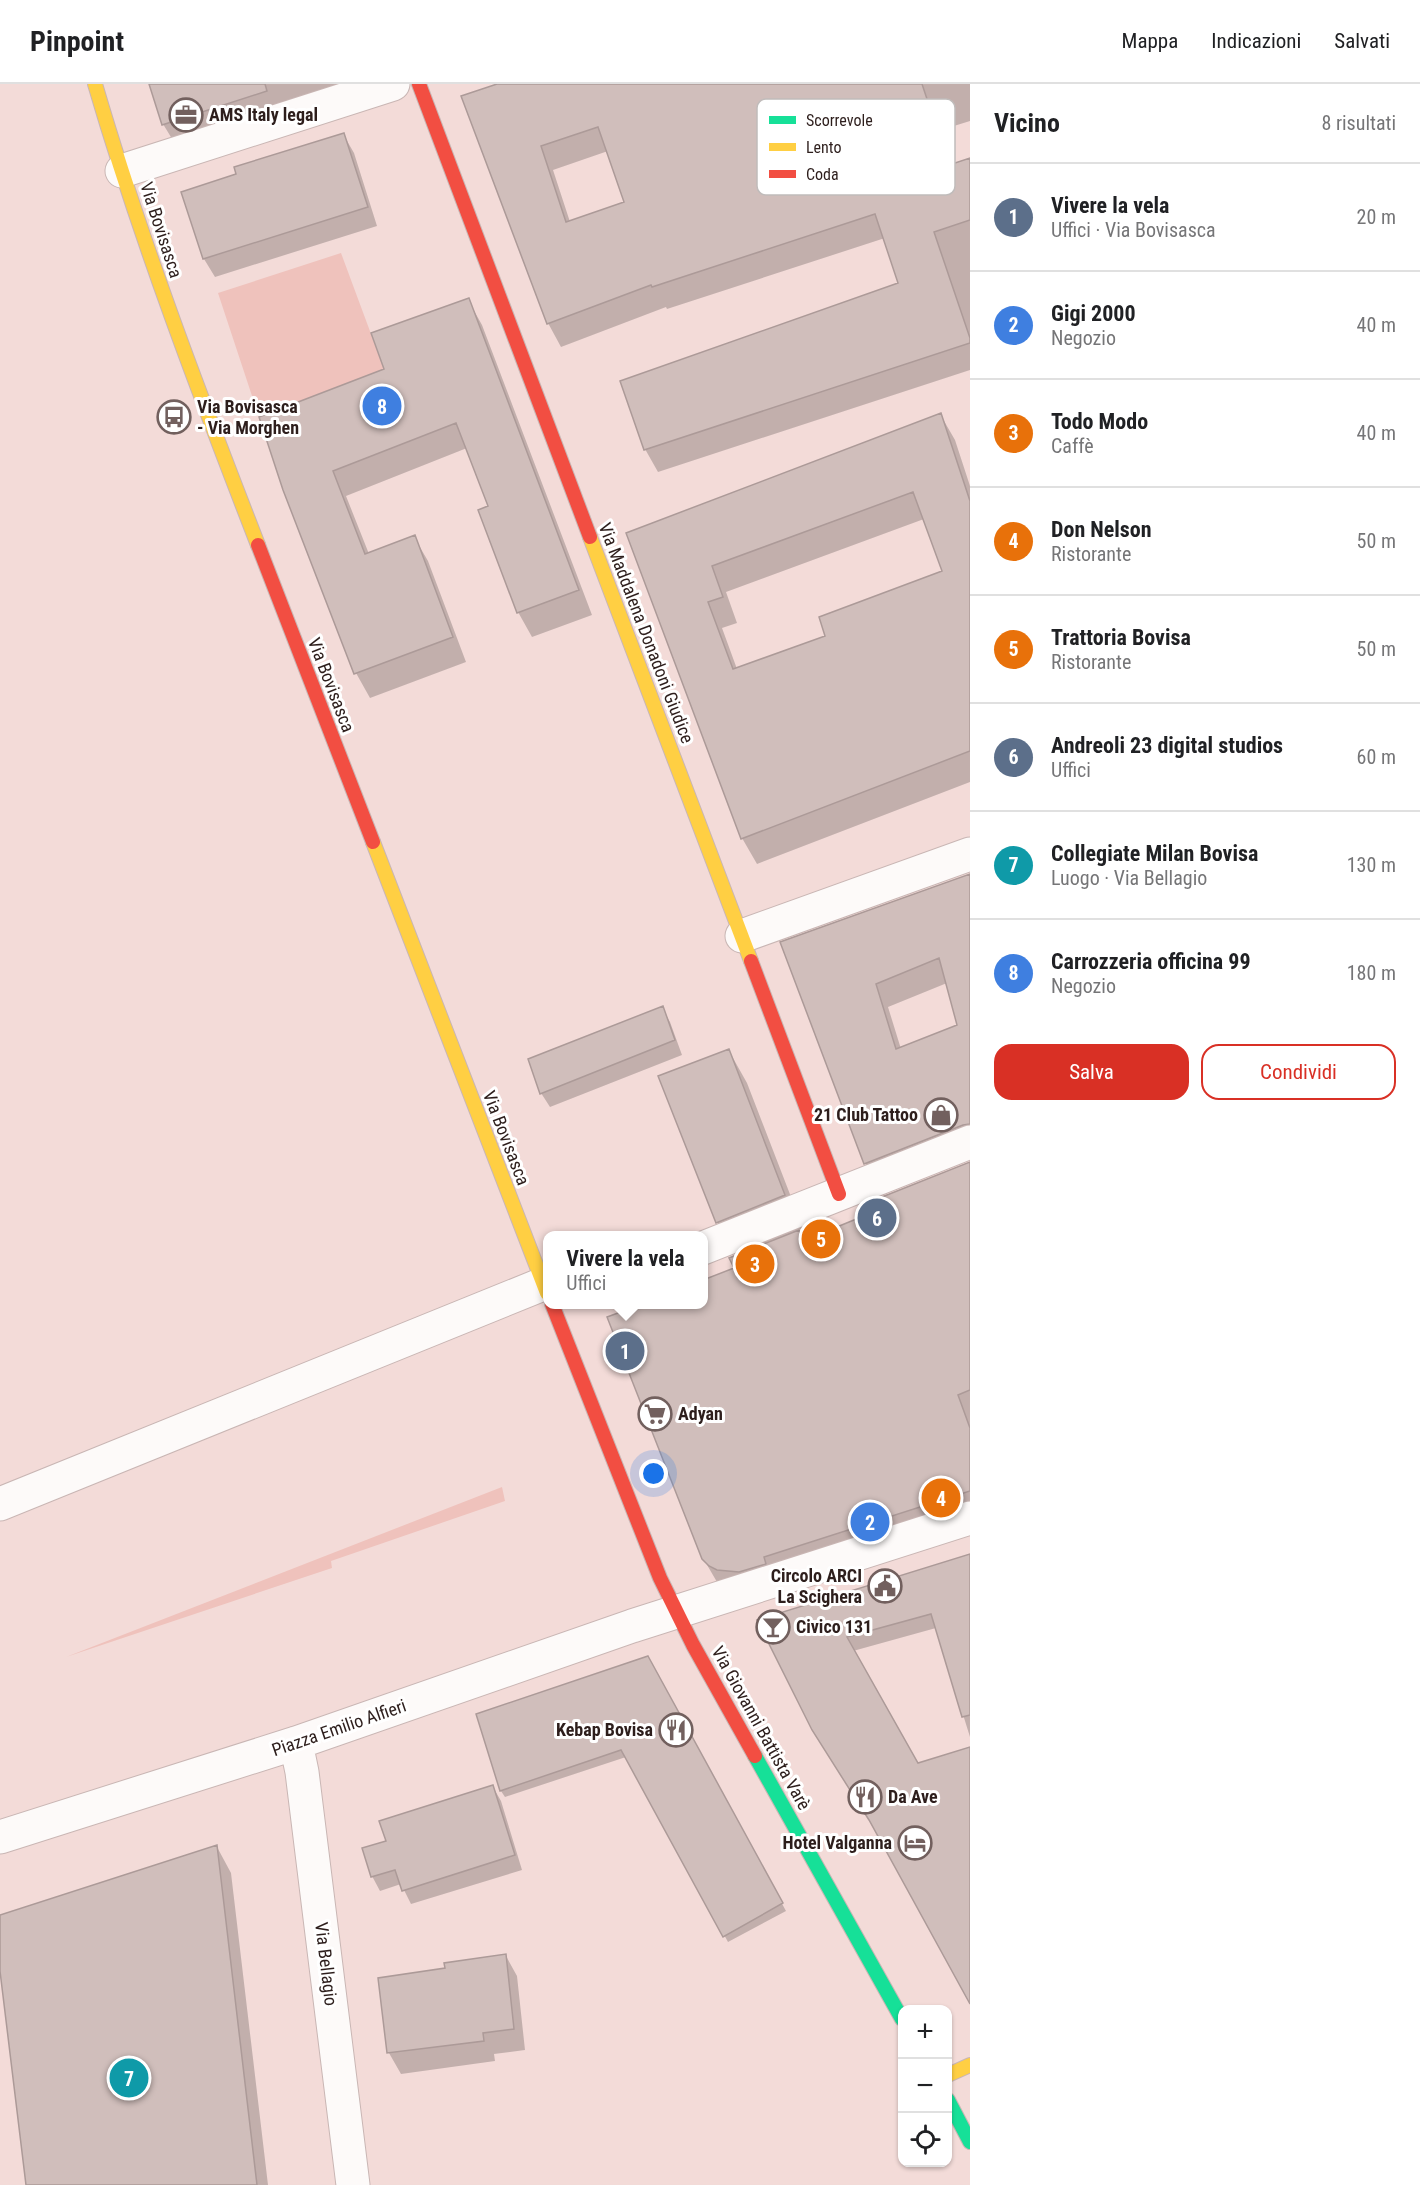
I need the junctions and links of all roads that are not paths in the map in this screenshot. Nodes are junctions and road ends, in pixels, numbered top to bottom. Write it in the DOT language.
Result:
graph roads {
  1 [pos="95,84"];
  2 [pos="393,84"];
  3 [pos="419,84"];
  4 [pos="122,171"];
  5 [pos="970,854"];
  6 [pos="742,936"];
  7 [pos="970,1142"];
  8 [pos="839,1194"];
  9 [pos="708,1246"];
  10 [pos="543,1281"];
  11 [pos="543,1302"];
  12 [pos="554,1309"];
  13 [pos="0,1504"];
  14 [pos="970,1518"];
  15 [pos="676,1611"];
  16 [pos="296,1743"];
  17 [pos="0,1837"];
  18 [pos="898,2010"];
  19 [pos="970,2065"];
  20 [pos="952,2073"];
  21 [pos="952,2108"];
  22 [pos="970,2142"];
  23 [pos="353,2185"];
  1 -- 4 [label="street, Via Bovisasca"];
  2 -- 4 [label="street"];
  3 -- 6 [label="street, Via Maddalena Donadoni Giudice"];
  4 -- 10 [label="street, Via Bovisasca"];
  5 -- 6 [label="street"];
  6 -- 8 [label="street, Via Maddalena Donadoni Giudice"];
  7 -- 8 [label="street"];
  8 -- 9 [label="street"];
  11 -- 13 [label="street"];
  12 -- 15 [label="street, Via Bovisasca"];
  14 -- 15 [label="street, Piazza Emilio Alfieri"];
  15 -- 16 [label="street, Piazza Emilio Alfieri"];
  15 -- 18 [label="street, Via Giovanni Battista Varè"];
  16 -- 17 [label="street, Piazza Emilio Alfieri"];
  16 -- 23 [label="street, Via Bellagio"];
  19 -- 20 [label="street"];
  21 -- 22 [label="street"];
}
